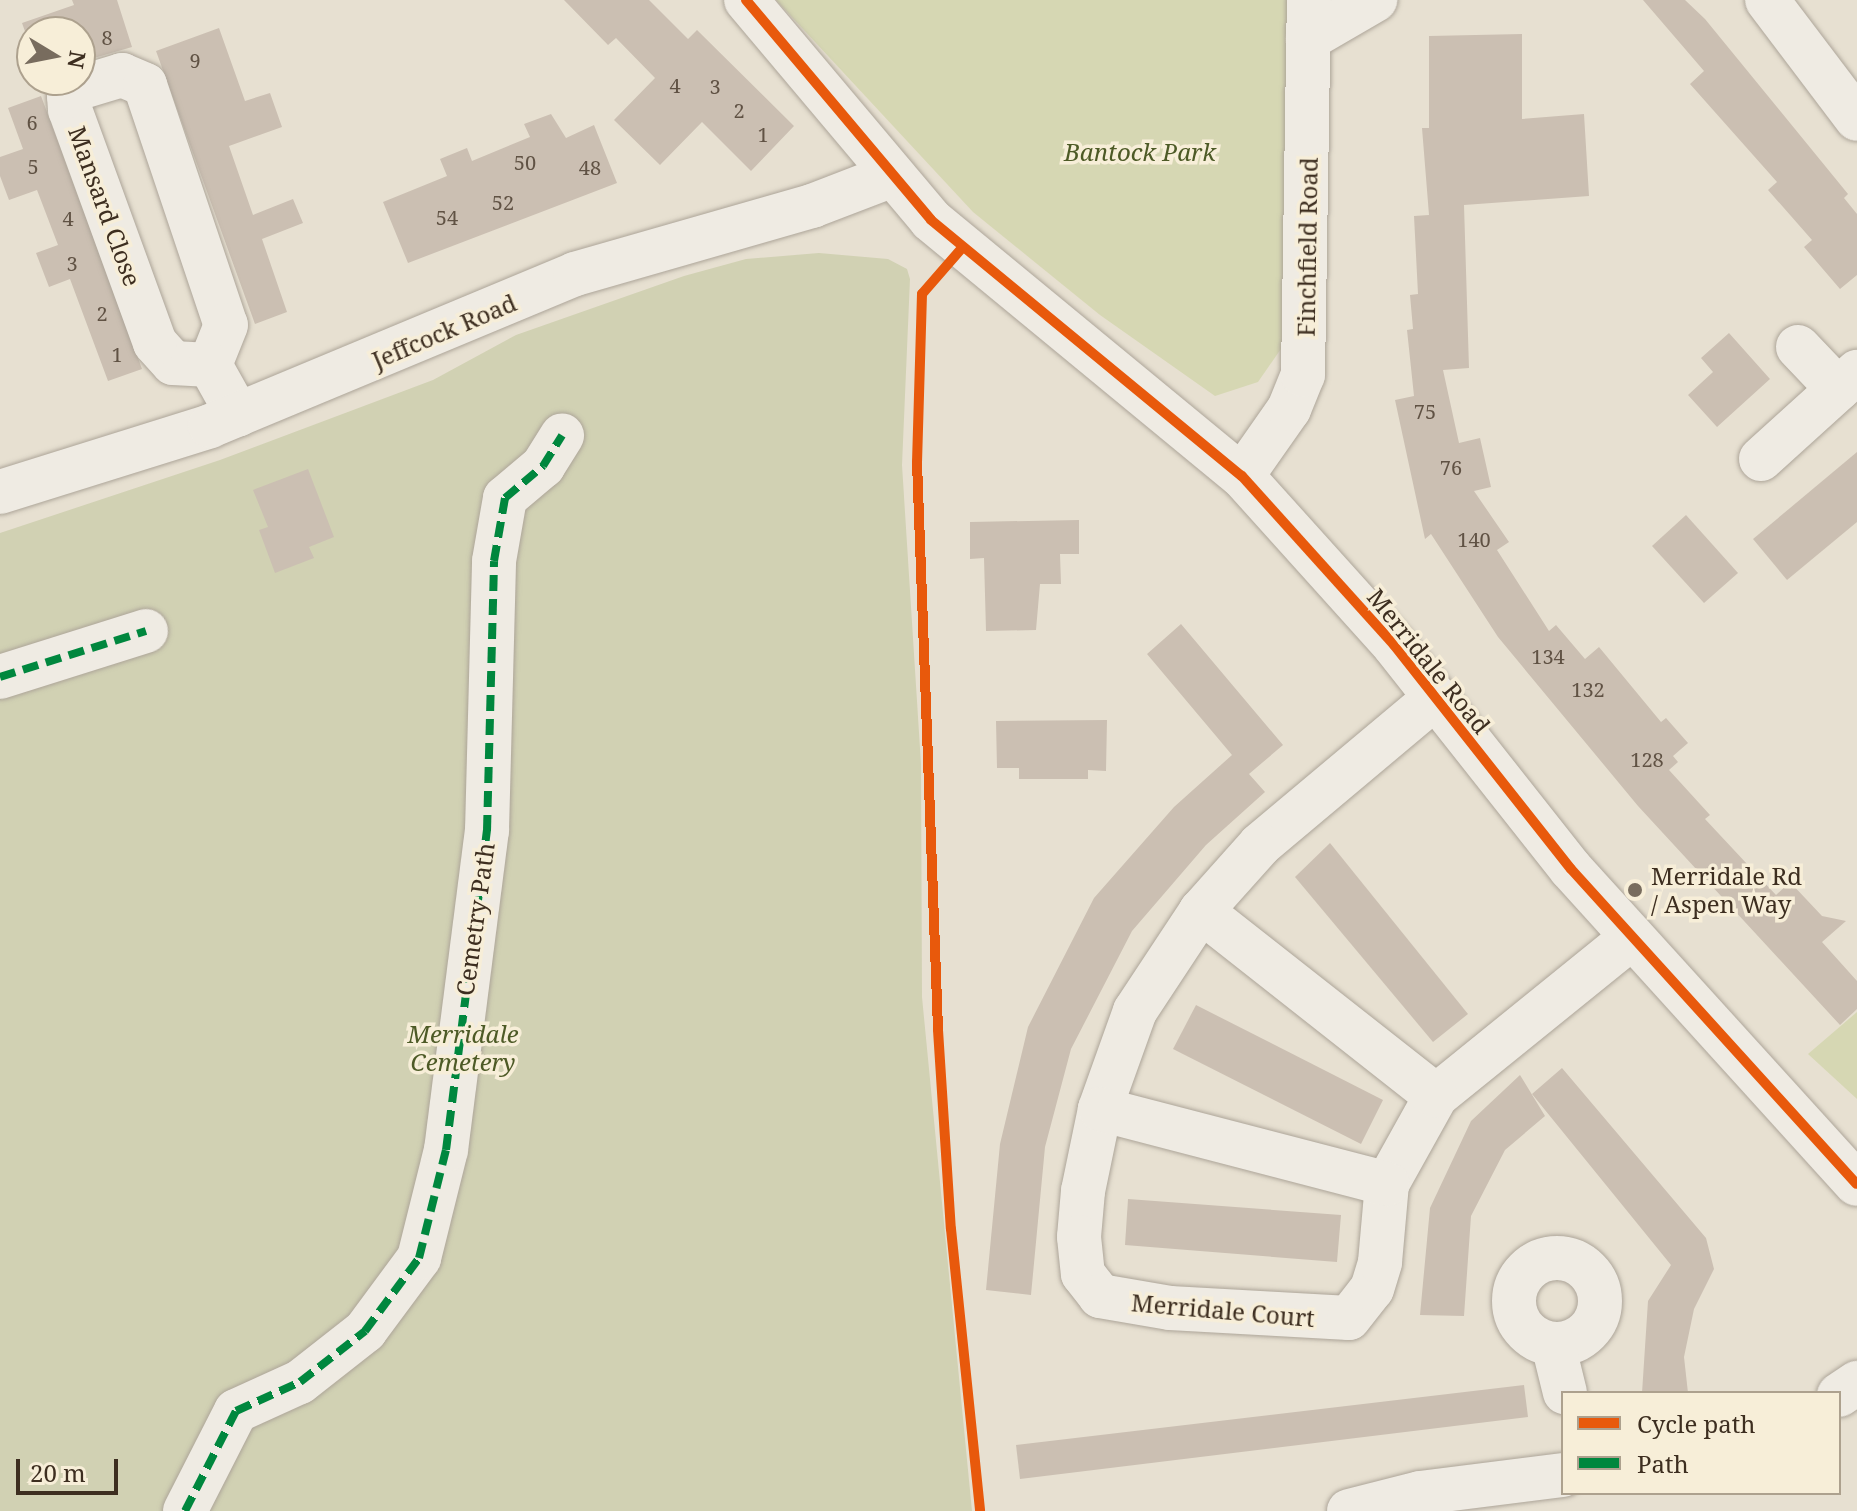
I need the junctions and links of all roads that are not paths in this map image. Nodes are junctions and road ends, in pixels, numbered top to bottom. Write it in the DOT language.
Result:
graph roads {
  1 [pos="746,0"];
  2 [pos="1375,0"];
  3 [pos="1767,0"];
  4 [pos="1309,20"];
  5 [pos="1857,119"];
  6 [pos="890,176"];
  7 [pos="1798,347"];
  8 [pos="210,365"];
  9 [pos="1847,381"];
  10 [pos="238,415"];
  11 [pos="562,436"];
  12 [pos="1761,459"];
  13 [pos="1242,476"];
  14 [pos="0,492"];
  15 [pos="146,631"];
  16 [pos="0,677"];
  17 [pos="1435,698"];
  18 [pos="1201,911"];
  19 [pos="1631,938"];
  20 [pos="1436,1096"];
  21 [pos="1100,1109"];
  22 [pos="1387,1184"];
  23 [pos="1857,1184"];
  24 [pos="1553,1344"];
  25 [pos="1565,1391"];
  26 [pos="1561,1476"];
  27 [pos="1479,1497"];
  28 [pos="185,1511"];
  29 [pos="1349,1511"];
  1 -- 6 [label="street, Merridale Road"];
  2 -- 4 [label="street"];
  3 -- 5 [label="street"];
  4 -- 13 [label="street, Finchfield Road"];
  6 -- 10 [label="street, Jeffcock Road"];
  6 -- 13 [label="street, Merridale Road"];
  7 -- 9 [label="street"];
  8 -- 8 [label="street, Mansard Close"];
  8 -- 10 [label="street"];
  9 -- 12 [label="street"];
  10 -- 14 [label="street, Jeffcock Road"];
  11 -- 28 [label="street, Cemetry Path"];
  13 -- 17 [label="street, Merridale Road"];
  15 -- 16 [label="street"];
  17 -- 18 [label="street, Merridale Court"];
  17 -- 19 [label="street, Merridale Road"];
  18 -- 20 [label="street"];
  18 -- 21 [label="street, Merridale Court"];
  19 -- 20 [label="street, Merridale Court"];
  19 -- 23 [label="street, Merridale Road"];
  20 -- 22 [label="street, Merridale Court"];
  21 -- 22 [label="street"];
  21 -- 22 [label="street, Merridale Court"];
  24 -- 25 [label="street"];
  26 -- 27 [label="street"];
  27 -- 29 [label="street"];
}
